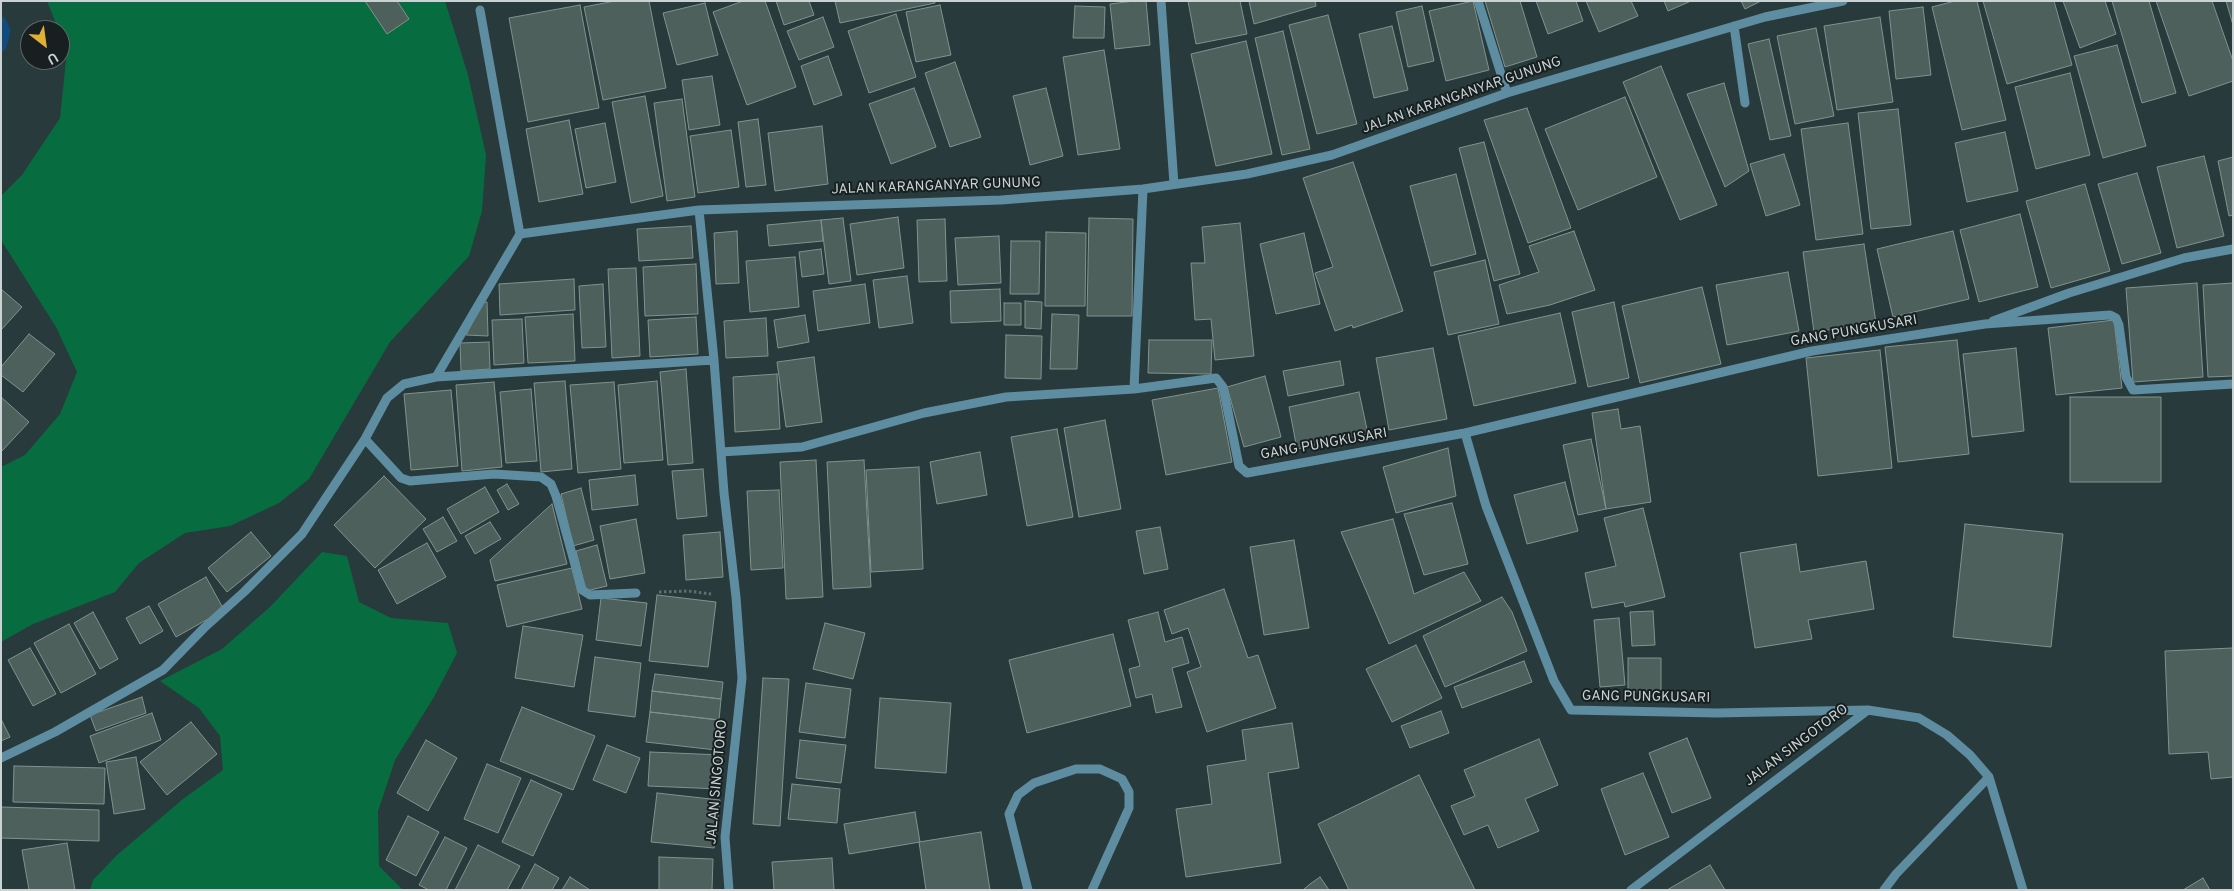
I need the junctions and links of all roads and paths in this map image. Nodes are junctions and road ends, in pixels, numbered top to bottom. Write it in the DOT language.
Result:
graph roads {
  1 [pos="1161,1"];
  2 [pos="1478,1"];
  3 [pos="1843,1"];
  4 [pos="480,10"];
  5 [pos="1734,26"];
  6 [pos="1506,93"];
  7 [pos="1745,103"];
  8 [pos="1174,184"];
  9 [pos="1143,189"];
  10 [pos="699,210"];
  11 [pos="520,234"];
  12 [pos="2233,249"];
  13 [pos="1986,324"];
  14 [pos="714,360"];
  15 [pos="436,377"];
  16 [pos="2233,384"];
  17 [pos="1134,389"];
  18 [pos="1465,433"];
  19 [pos="365,439"];
  20 [pos="721,452"];
  21 [pos="636,593"];
  22 [pos="736,597"];
  23 [pos="1868,710"];
  24 [pos="1,758"];
  25 [pos="1988,777"];
  26 [pos="729,890"];
  27 [pos="1028,890"];
  28 [pos="1092,890"];
  29 [pos="1631,890"];
  30 [pos="1884,890"];
  31 [pos="2023,890"];
  1 -- 8 [label="street"];
  2 -- 6 [label="street"];
  3 -- 5 [label="street, JALAN KARANGANYAR GUNUNG"];
  4 -- 11 [label="street"];
  5 -- 6 [label="street, JALAN KARANGANYAR GUNUNG"];
  5 -- 7 [label="street"];
  6 -- 8 [label="street, JALAN KARANGANYAR GUNUNG"];
  8 -- 9 [label="street, JALAN KARANGANYAR GUNUNG"];
  9 -- 10 [label="street, JALAN KARANGANYAR GUNUNG"];
  9 -- 17 [label="street"];
  10 -- 11 [label="street, JALAN KARANGANYAR GUNUNG"];
  10 -- 14 [label="street, JALAN SINGOTORO"];
  11 -- 15 [label="street"];
  12 -- 13 [label="street"];
  13 -- 16 [label="street"];
  13 -- 18 [label="street, GANG PUNGKUSARI"];
  14 -- 15 [label="street"];
  14 -- 20 [label="street, JALAN SINGOTORO"];
  15 -- 19 [label="street"];
  17 -- 18 [label="street, GANG PUNGKUSARI"];
  17 -- 20 [label="street"];
  18 -- 23 [label="street, GANG PUNGKUSARI"];
  19 -- 21 [label="street"];
  19 -- 24 [label="street"];
  20 -- 22 [label="street, JALAN SINGOTORO"];
  21 -- 22 [label="path"];
  22 -- 26 [label="street, JALAN SINGOTORO"];
  23 -- 25 [label="street, JALAN SINGOTORO"];
  23 -- 29 [label="street, JALAN SINGOTORO"];
  25 -- 30 [label="street"];
  25 -- 31 [label="street, JALAN SINGOTORO"];
  27 -- 28 [label="street"];
}
